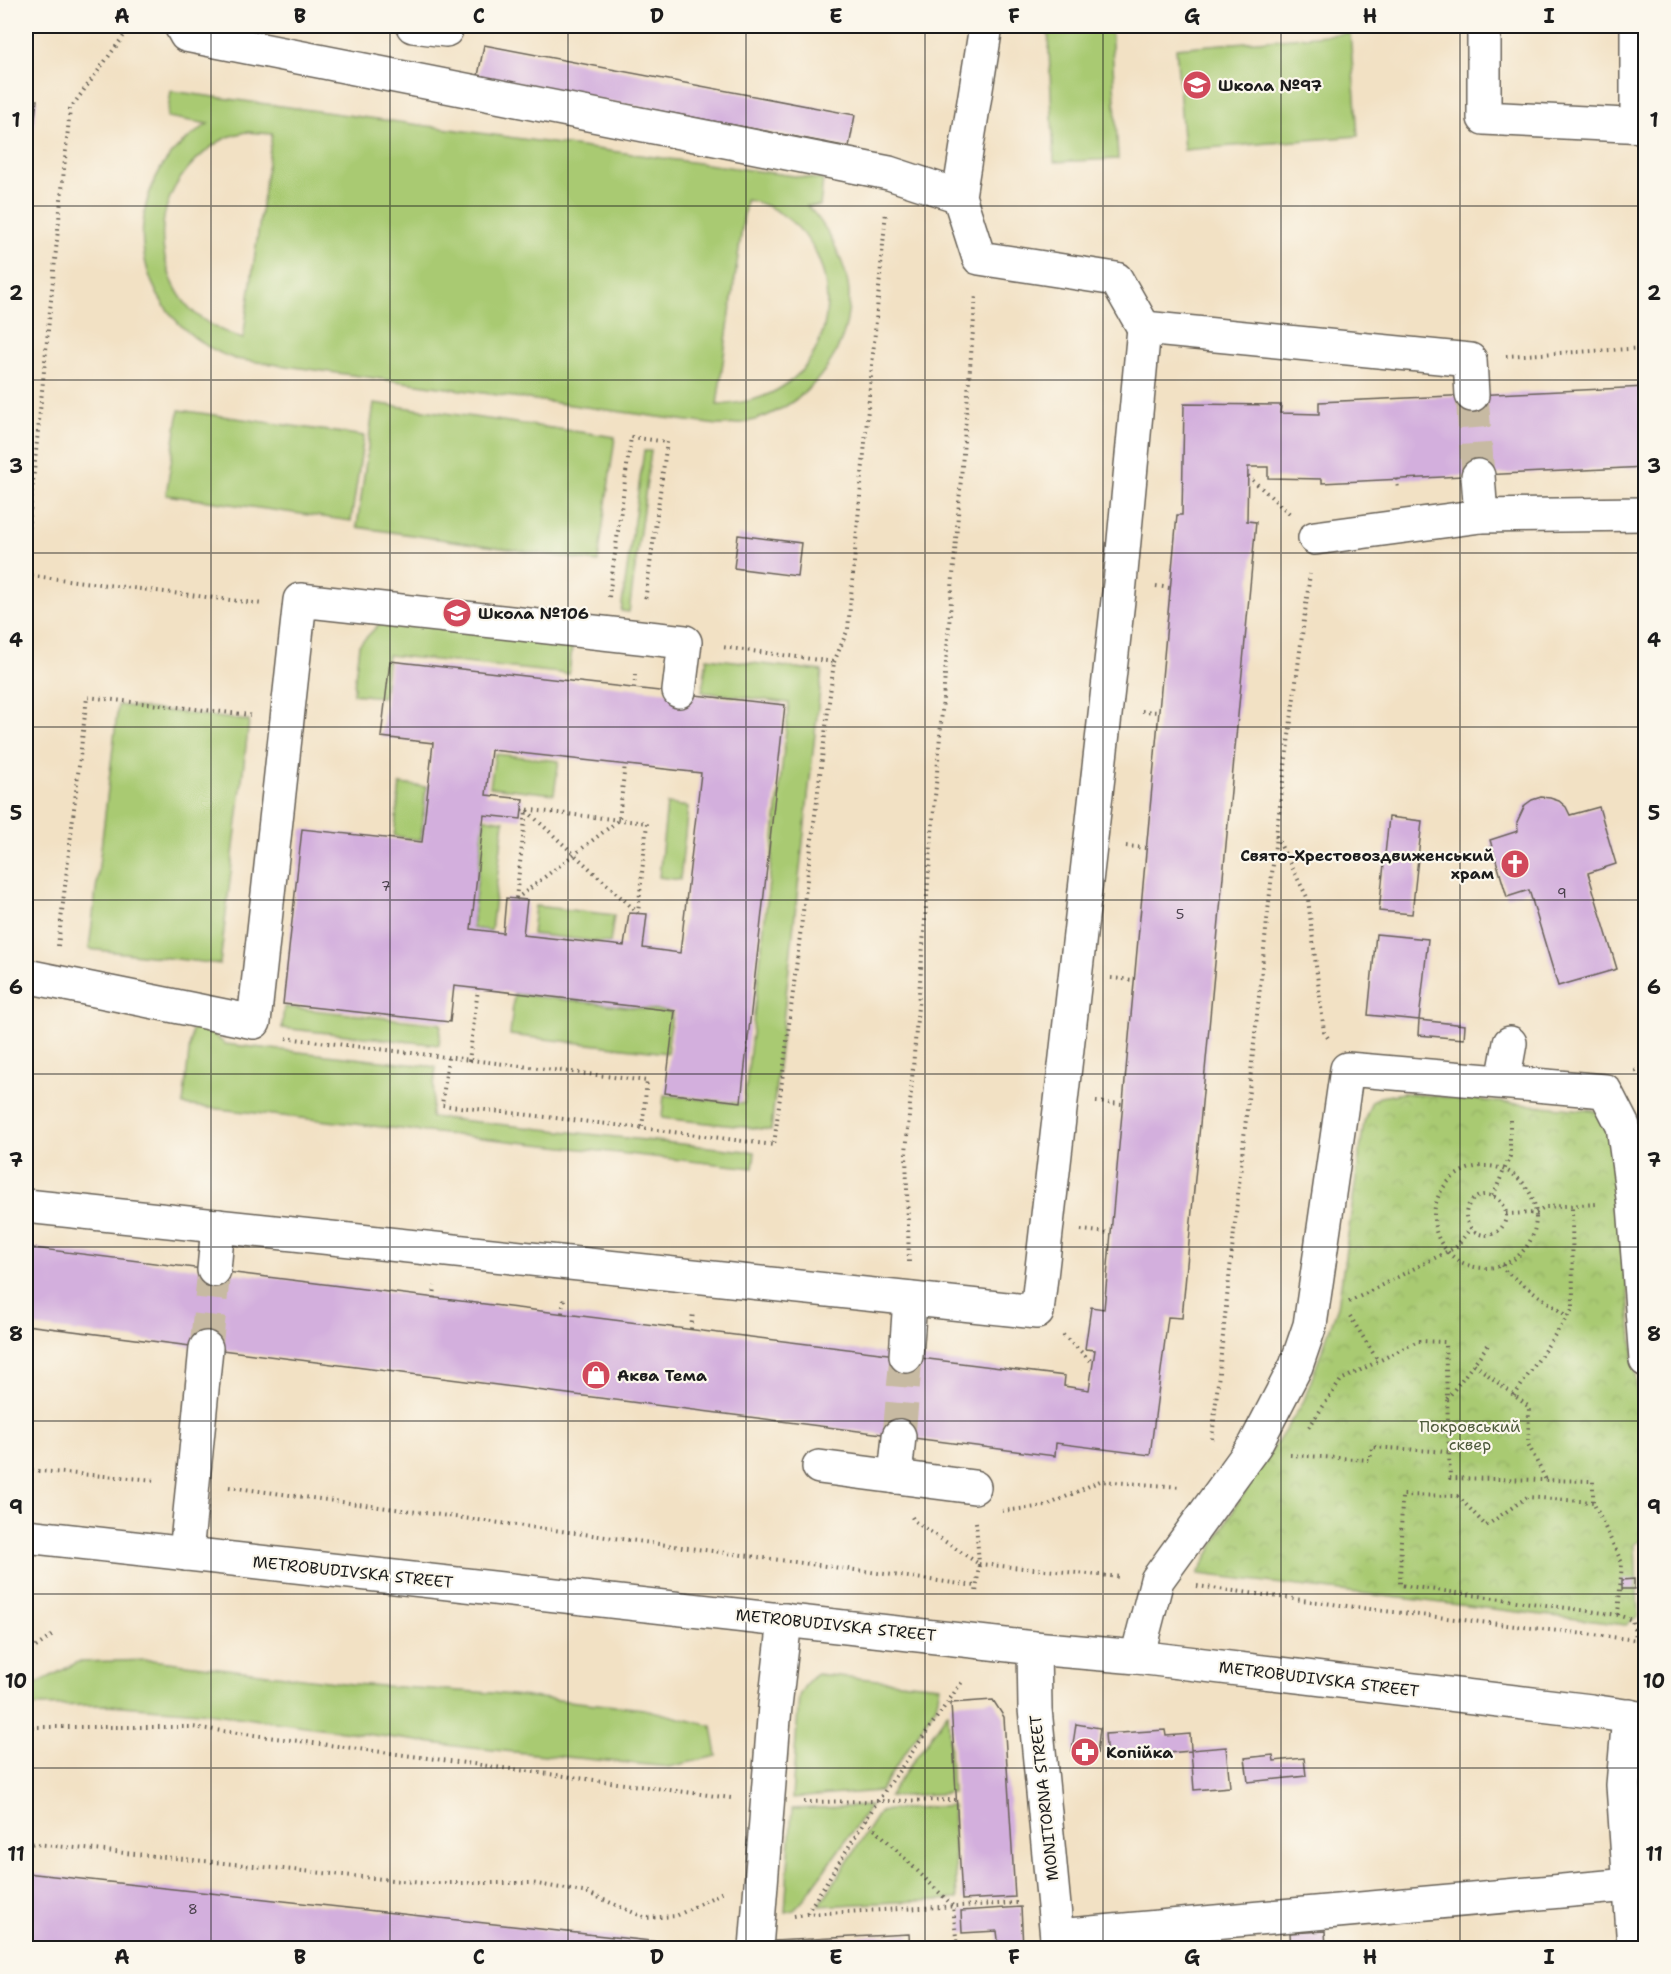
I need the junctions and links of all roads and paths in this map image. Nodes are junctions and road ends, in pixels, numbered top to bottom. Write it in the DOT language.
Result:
graph roads {
  1 [pos="131,26"];
  2 [pos="180,26"];
  3 [pos="413,26"];
  4 [pos="447,26"];
  5 [pos="986,26"];
  6 [pos="1637,26"];
  7 [pos="1484,33"];
  8 [pos="1641,125"];
  9 [pos="889,172"];
  10 [pos="959,196"];
  11 [pos="979,258"];
  12 [pos="1144,328"];
  13 [pos="1646,348"];
  14 [pos="1470,360"];
  15 [pos="1472,395"];
  16 [pos="1248,476"];
  17 [pos="1478,476"];
  18 [pos="1646,514"];
  19 [pos="1481,516"];
  20 [pos="1315,538"];
  21 [pos="26,552"];
  22 [pos="26,575"];
  23 [pos="298,615"];
  24 [pos="604,633"];
  25 [pos="639,637"];
  26 [pos="685,642"];
  27 [pos="834,662"];
  28 [pos="634,688"];
  29 [pos="679,691"];
  30 [pos="287,719"];
  31 [pos="625,765"];
  32 [pos="524,810"];
  33 [pos="619,820"];
  34 [pos="1276,836"];
  35 [pos="574,854"];
  36 [pos="40,979"];
  37 [pos="478,989"];
  38 [pos="254,1022"];
  39 [pos="1510,1043"];
  40 [pos="448,1058"];
  41 [pos="469,1061"];
  42 [pos="1347,1069"];
  43 [pos="1507,1096"];
  44 [pos="642,1128"];
  45 [pos="1504,1169"];
  46 [pos="1493,1196"];
  47 [pos="1572,1205"];
  48 [pos="1634,1205"];
  49 [pos="26,1206"];
  50 [pos="1536,1213"];
  51 [pos="1506,1214"];
  52 [pos="218,1226"];
  53 [pos="1471,1228"];
  54 [pos="1447,1251"];
  55 [pos="1501,1265"];
  56 [pos="214,1270"];
  57 [pos="910,1299"];
  58 [pos="1343,1305"];
  59 [pos="1567,1316"];
  60 [pos="1310,1325"];
  61 [pos="1488,1345"];
  62 [pos="206,1348"];
  63 [pos="906,1356"];
  64 [pos="1646,1360"];
  65 [pos="1378,1361"];
  66 [pos="1474,1364"];
  67 [pos="1514,1396"];
  68 [pos="1447,1399"];
  69 [pos="1308,1427"];
  70 [pos="899,1436"];
  71 [pos="1212,1441"];
  72 [pos="1296,1446"];
  73 [pos="1449,1452"];
  74 [pos="819,1467"];
  75 [pos="26,1470"];
  76 [pos="896,1477"];
  77 [pos="1546,1480"];
  78 [pos="194,1483"];
  79 [pos="974,1487"];
  80 [pos="1593,1502"];
  81 [pos="1204,1518"];
  82 [pos="26,1536"];
  83 [pos="186,1554"];
  84 [pos="979,1564"];
  85 [pos="1157,1580"];
  86 [pos="976,1586"];
  87 [pos="976,1593"];
  88 [pos="1618,1615"];
  89 [pos="784,1620"];
  90 [pos="53,1635"];
  91 [pos="1637,1640"];
  92 [pos="1646,1641"];
  93 [pos="1034,1648"];
  94 [pos="26,1654"];
  95 [pos="1137,1657"];
  96 [pos="964,1679"];
  97 [pos="1637,1718"];
  98 [pos="26,1727"];
  99 [pos="956,1800"];
  100 [pos="768,1802"];
  101 [pos="877,1802"];
  102 [pos="866,1821"];
  103 [pos="26,1843"];
  104 [pos="1629,1886"];
  105 [pos="1053,1900"];
  106 [pos="953,1906"];
  107 [pos="806,1914"];
  108 [pos="758,1923"];
  109 [pos="1058,1942"];
  110 [pos="957,1948"];
  111 [pos="1634,1948"];
  1 -- 21 [label="path"];
  2 -- 9 [label="main road"];
  3 -- 4 [label="main road"];
  5 -- 10 [label="main road"];
  6 -- 8 [label="main road"];
  7 -- 8 [label="main road"];
  9 -- 10 [label="main road"];
  9 -- 27 [label="path"];
  10 -- 11 [label="main road"];
  11 -- 12 [label="main road"];
  11 -- 57 [label="path"];
  12 -- 14 [label="main road"];
  12 -- 57 [label="main road"];
  13 -- 14 [label="path"];
  14 -- 15 [label="main road"];
  16 -- 20 [label="path"];
  17 -- 19 [label="main road"];
  18 -- 19 [label="main road"];
  19 -- 20 [label="main road"];
  20 -- 34 [label="path"];
  22 -- 23 [label="path"];
  23 -- 24 [label="main road"];
  23 -- 30 [label="main road"];
  24 -- 25 [label="main road"];
  24 -- 25 [label="path"];
  25 -- 26 [label="main road"];
  25 -- 28 [label="path"];
  26 -- 27 [label="path"];
  26 -- 29 [label="main road"];
  27 -- 44 [label="path"];
  30 -- 36 [label="path"];
  30 -- 38 [label="main road"];
  31 -- 33 [label="path"];
  32 -- 33 [label="path"];
  32 -- 35 [label="path"];
  32 -- 35 [label="path"];
  33 -- 35 [label="path"];
  33 -- 35 [label="path"];
  34 -- 42 [label="path"];
  34 -- 71 [label="path"];
  36 -- 38 [label="main road"];
  37 -- 41 [label="path"];
  38 -- 40 [label="path"];
  39 -- 43 [label="main road"];
  40 -- 41 [label="path"];
  40 -- 44 [label="path"];
  41 -- 44 [label="path"];
  42 -- 43 [label="main road"];
  42 -- 60 [label="main road"];
  43 -- 45 [label="path"];
  43 -- 48 [label="main road"];
  45 -- 46 [label="path"];
  45 -- 50 [label="path"];
  45 -- 54 [label="path"];
  46 -- 51 [label="path"];
  46 -- 53 [label="path"];
  47 -- 48 [label="path"];
  47 -- 50 [label="path"];
  47 -- 59 [label="path"];
  48 -- 64 [label="main road"];
  49 -- 52 [label="main road"];
  50 -- 51 [label="path"];
  50 -- 55 [label="path"];
  51 -- 53 [label="path"];
  52 -- 56 [label="main road"];
  52 -- 57 [label="main road"];
  53 -- 54 [label="path"];
  54 -- 55 [label="path"];
  54 -- 58 [label="path"];
  55 -- 59 [label="path"];
  57 -- 63 [label="main road"];
  58 -- 60 [label="path"];
  58 -- 65 [label="path"];
  59 -- 67 [label="path"];
  60 -- 81 [label="main road"];
  61 -- 66 [label="path"];
  62 -- 78 [label="main road"];
  65 -- 68 [label="path"];
  65 -- 69 [label="path"];
  66 -- 67 [label="path"];
  66 -- 68 [label="path"];
  67 -- 77 [label="path"];
  68 -- 73 [label="path"];
  70 -- 76 [label="main road"];
  72 -- 73 [label="path"];
  73 -- 77 [label="path"];
  74 -- 76 [label="main road"];
  75 -- 78 [label="path"];
  76 -- 79 [label="main road"];
  76 -- 84 [label="path"];
  77 -- 80 [label="path"];
  78 -- 83 [label="main road"];
  78 -- 86 [label="path"];
  79 -- 81 [label="path"];
  79 -- 84 [label="path"];
  80 -- 88 [label="path"];
  80 -- 88 [label="path"];
  81 -- 85 [label="main road"];
  82 -- 83 [label="main road, METROBUDIVSKA STREET"];
  83 -- 89 [label="main road, METROBUDIVSKA STREET"];
  84 -- 85 [label="path"];
  84 -- 86 [label="path"];
  85 -- 91 [label="path"];
  85 -- 95 [label="main road"];
  86 -- 87 [label="path"];
  88 -- 91 [label="path"];
  89 -- 93 [label="main road, METROBUDIVSKA STREET"];
  89 -- 100 [label="main road"];
  90 -- 94 [label="path"];
  91 -- 92 [label="path"];
  93 -- 95 [label="main road, METROBUDIVSKA STREET"];
  93 -- 105 [label="main road, MONITORNA STREET"];
  95 -- 97 [label="main road, METROBUDIVSKA STREET"];
  96 -- 101 [label="path"];
  97 -- 104 [label="main road"];
  98 -- 100 [label="path"];
  99 -- 101 [label="path"];
  100 -- 101 [label="path"];
  100 -- 108 [label="main road"];
  101 -- 102 [label="path"];
  102 -- 106 [label="path"];
  102 -- 107 [label="path"];
  103 -- 108 [label="path"];
  104 -- 109 [label="main road"];
  104 -- 111 [label="main road"];
  105 -- 106 [label="path"];
  105 -- 109 [label="main road, MONITORNA STREET"];
  106 -- 107 [label="path"];
  106 -- 110 [label="path"];
  107 -- 108 [label="path"];
}
